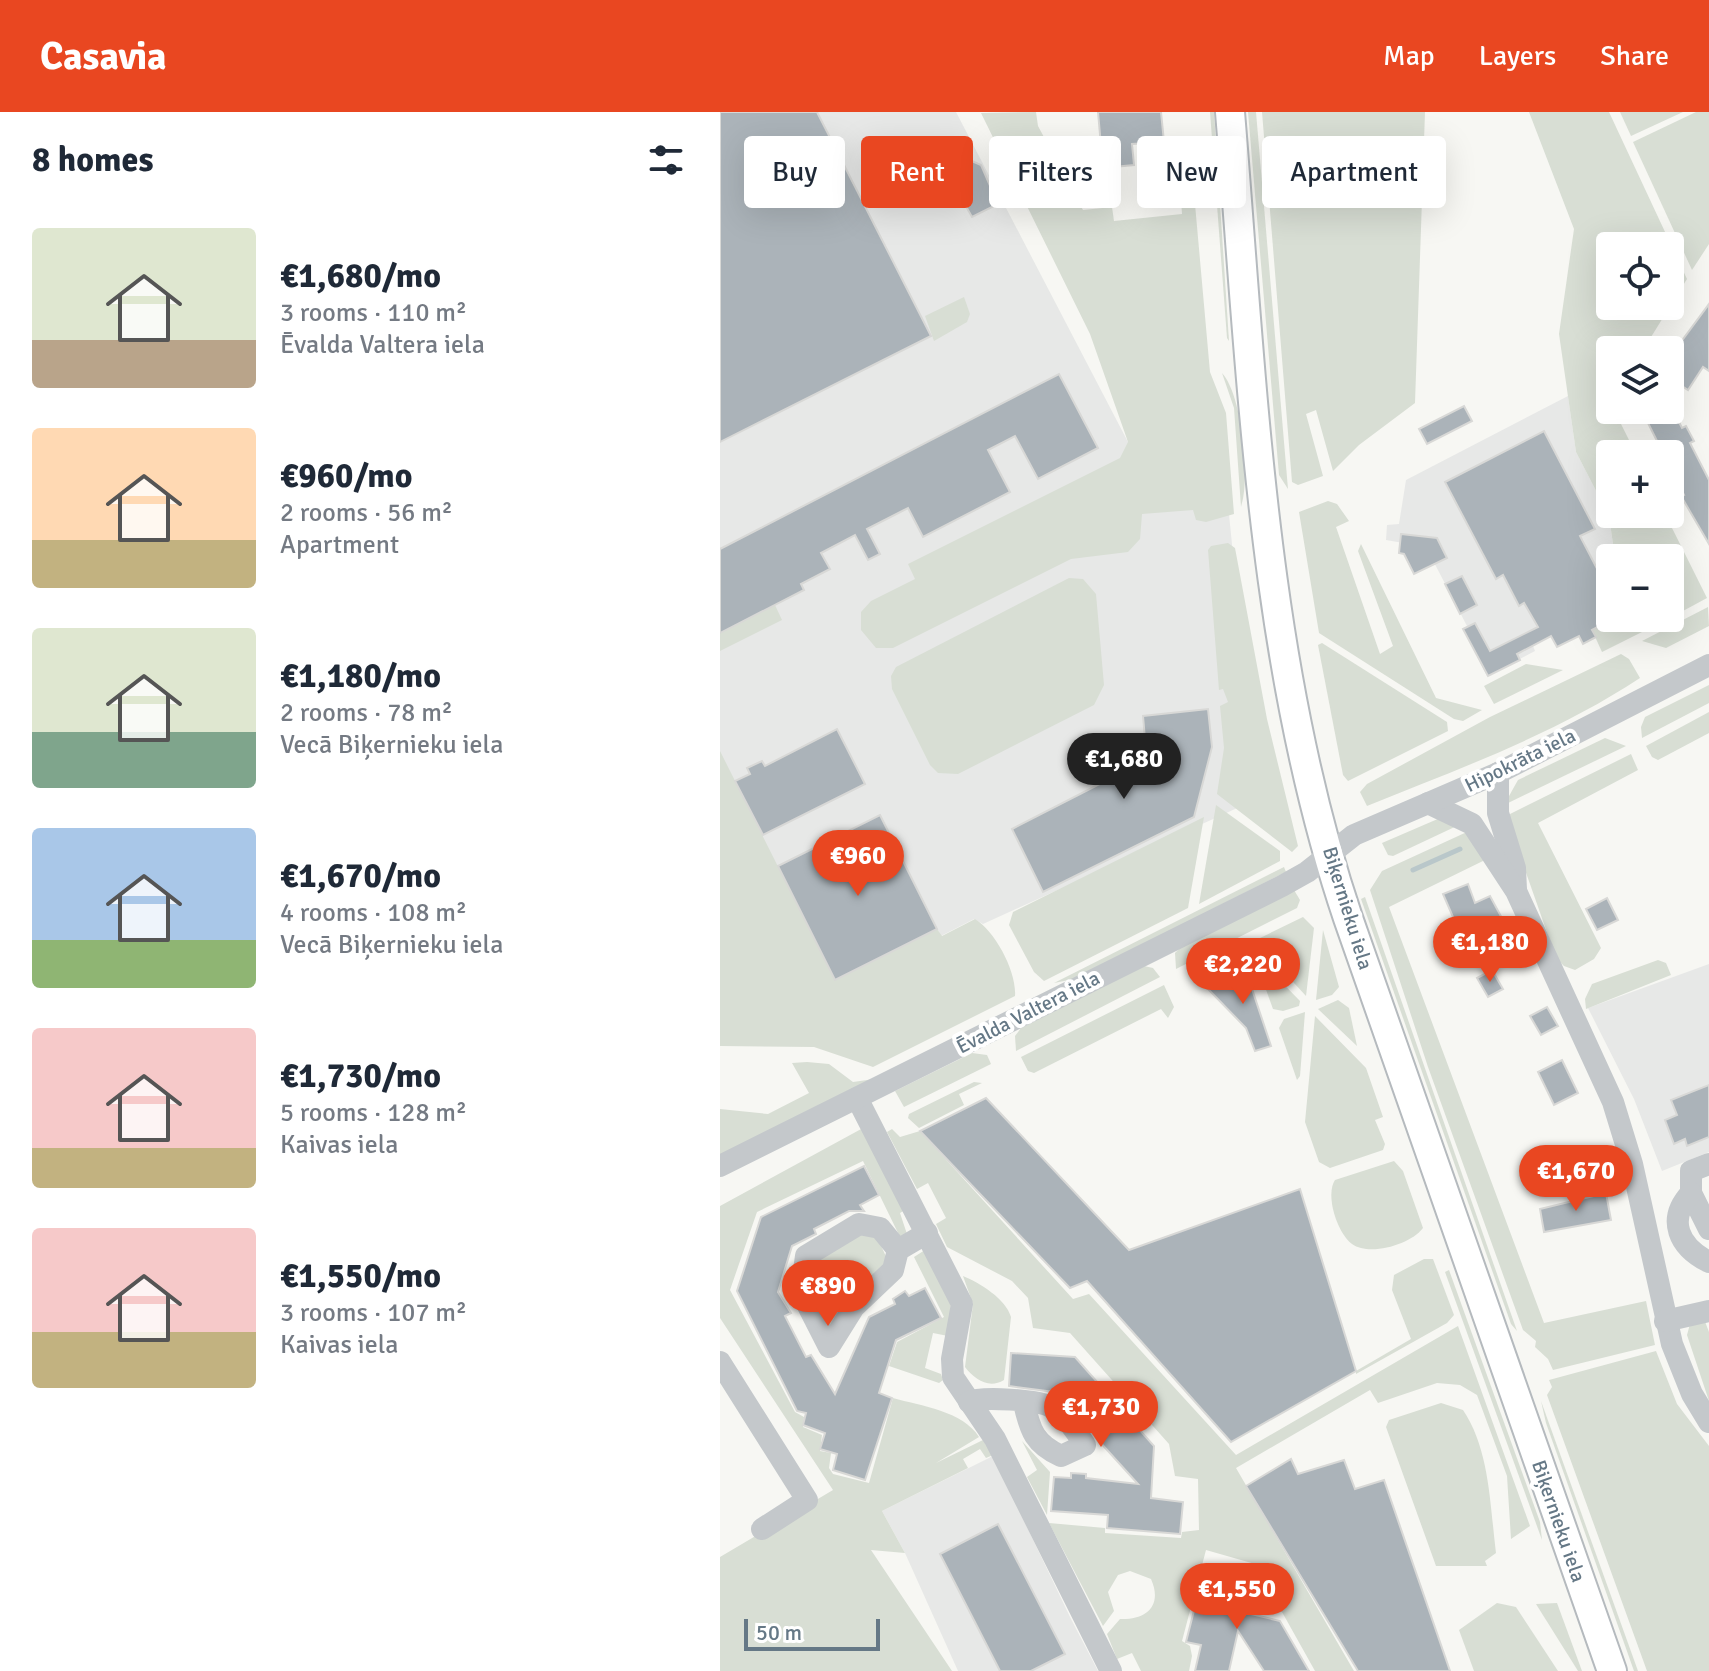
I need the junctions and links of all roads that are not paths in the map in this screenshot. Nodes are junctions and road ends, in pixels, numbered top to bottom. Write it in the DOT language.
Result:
graph roads {
  1 [pos="1230,112"];
  2 [pos="1709,665"];
  3 [pos="1498,773"];
  4 [pos="1428,803"];
  5 [pos="1330,851"];
  6 [pos="1516,891"];
  7 [pos="857,1098"];
  8 [pos="1709,1164"];
  9 [pos="720,1166"];
  10 [pos="1699,1197"];
  11 [pos="1709,1229"];
  12 [pos="927,1233"];
  13 [pos="898,1250"];
  14 [pos="1709,1262"];
  15 [pos="1709,1300"];
  16 [pos="1709,1311"];
  17 [pos="1674,1319"];
  18 [pos="720,1362"];
  19 [pos="969,1402"];
  20 [pos="1024,1403"];
  21 [pos="1709,1422"];
  22 [pos="762,1529"];
  23 [pos="1111,1671"];
  24 [pos="1612,1671"];
  1 -- 5 [label="main road, Biķernieku iela"];
  2 -- 3 [label="street, Hipokrāta iela"];
  3 -- 4 [label="street, Hipokrāta iela"];
  3 -- 6 [label="street"];
  4 -- 5 [label="street, Hipokrāta iela"];
  4 -- 6 [label="street"];
  5 -- 7 [label="street, Ēvalda Valtera iela"];
  5 -- 24 [label="main road, Biķernieku iela"];
  6 -- 17 [label="street"];
  7 -- 9 [label="street, Ēvalda Valtera iela"];
  7 -- 12 [label="street"];
  8 -- 10 [label="street"];
  10 -- 11 [label="street"];
  10 -- 14 [label="street"];
  12 -- 13 [label="street"];
  12 -- 19 [label="street"];
  13 -- 13 [label="street"];
  15 -- 17 [label="street"];
  16 -- 17 [label="street"];
  17 -- 21 [label="street"];
  18 -- 22 [label="street"];
  19 -- 20 [label="street"];
  19 -- 23 [label="street"];
}
